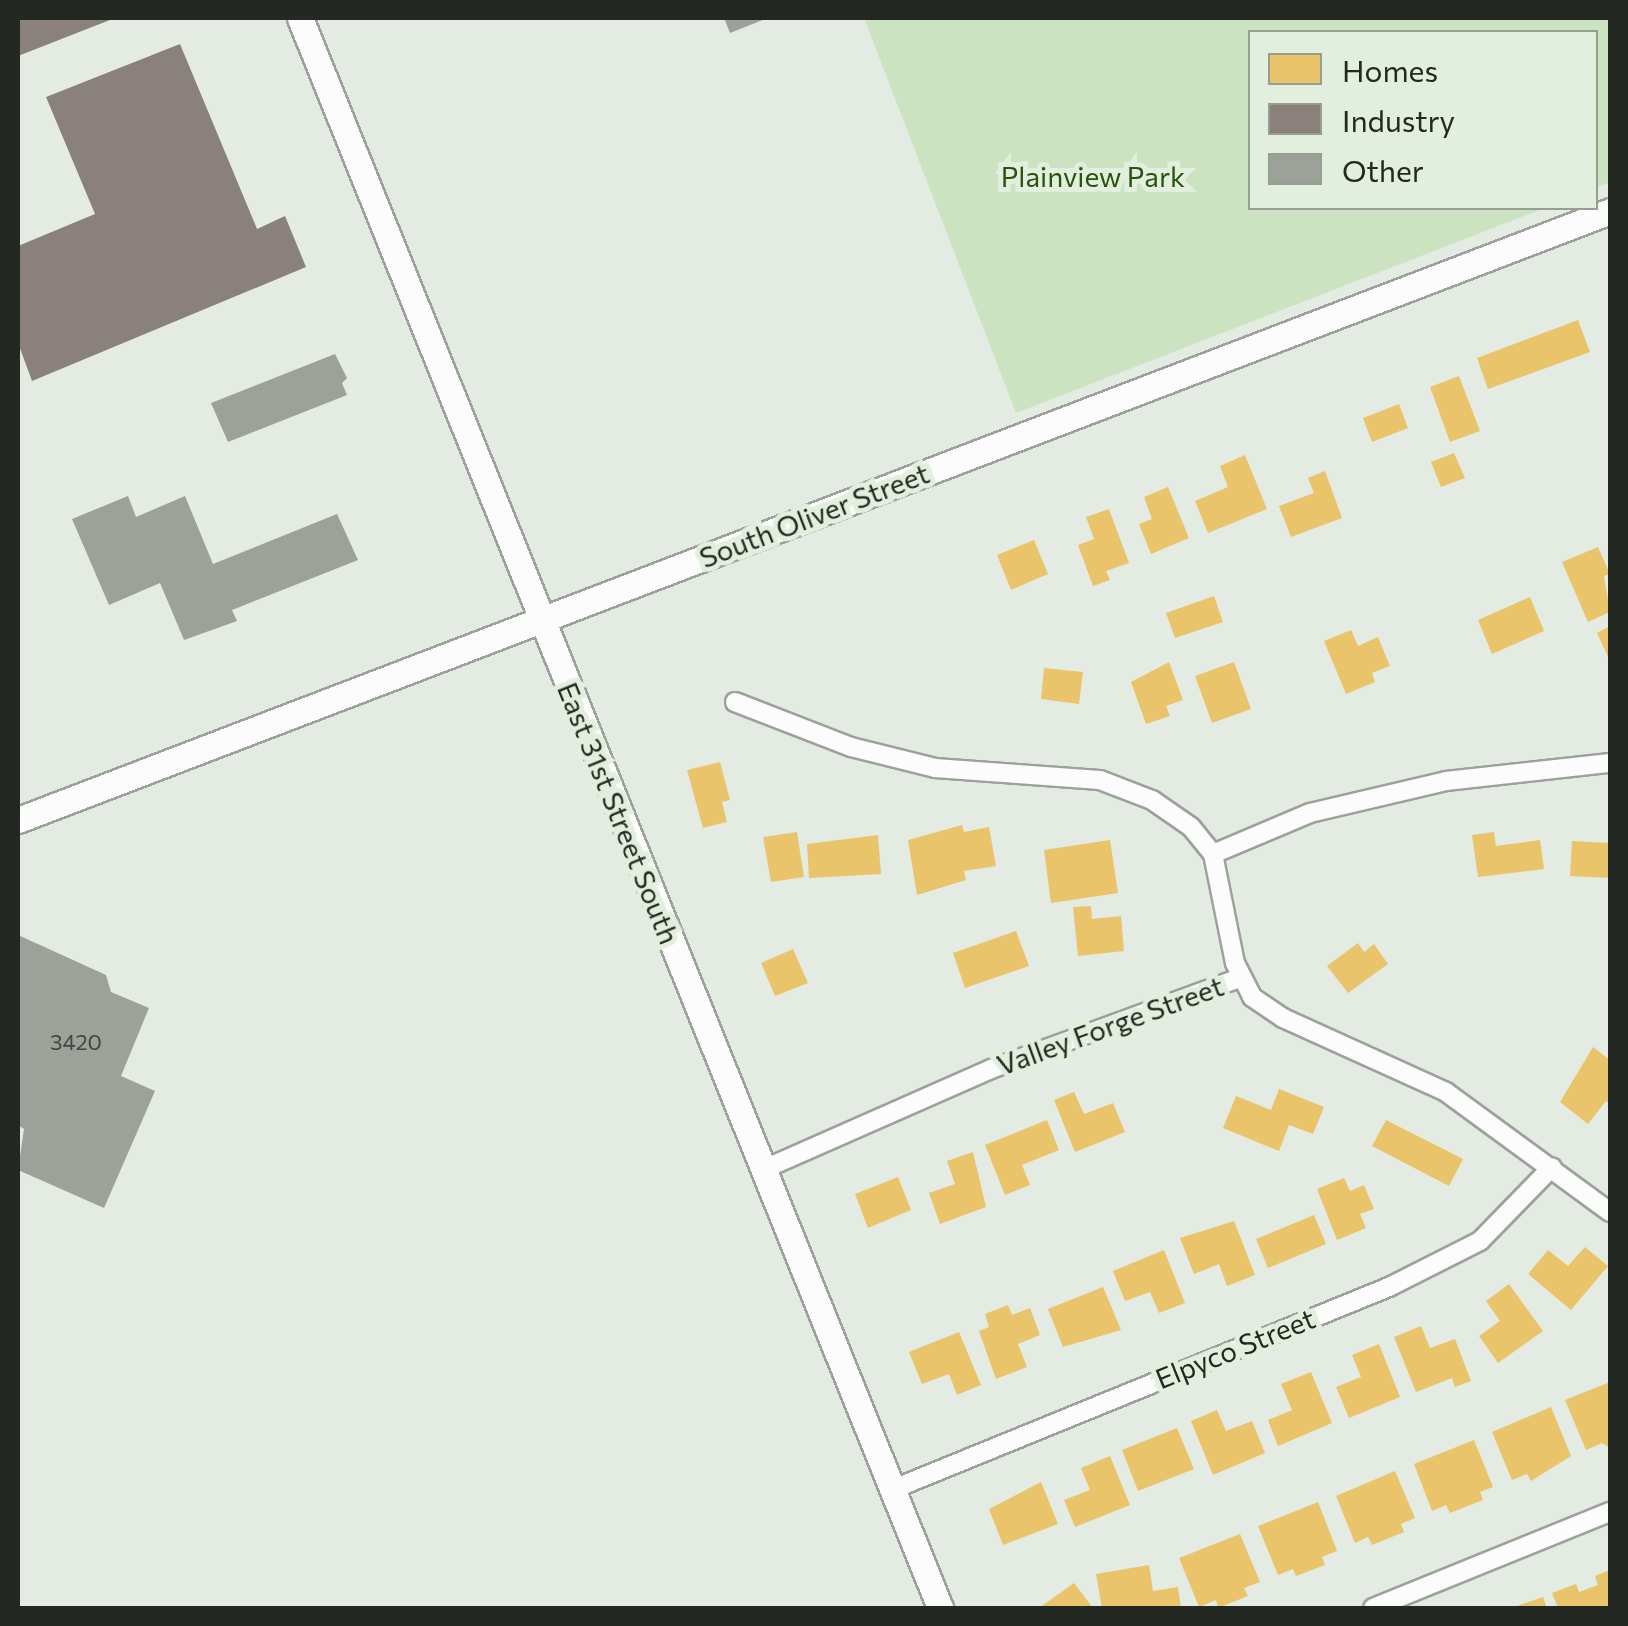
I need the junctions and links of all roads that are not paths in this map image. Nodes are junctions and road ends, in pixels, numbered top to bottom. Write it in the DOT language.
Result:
graph roads {
  1 [pos="300,18"];
  2 [pos="1610,211"];
  3 [pos="542,619"];
  4 [pos="735,702"];
  5 [pos="1610,763"];
  6 [pos="18,820"];
  7 [pos="1213,854"];
  8 [pos="1242,977"];
  9 [pos="1552,1167"];
  10 [pos="762,1170"];
  11 [pos="1610,1212"];
  12 [pos="891,1490"];
  13 [pos="1610,1512"];
  14 [pos="940,1608"];
  15 [pos="1373,1608"];
  1 -- 3 [label="street, East 31st Street South"];
  2 -- 3 [label="street, South Oliver Street"];
  3 -- 6 [label="street, South Oliver Street"];
  3 -- 10 [label="street, East 31st Street South"];
  4 -- 7 [label="street"];
  5 -- 7 [label="street"];
  7 -- 8 [label="street, Valley Forge Street"];
  8 -- 9 [label="street"];
  8 -- 10 [label="street, Valley Forge Street"];
  9 -- 11 [label="street"];
  9 -- 12 [label="street, Elpyco Street"];
  10 -- 12 [label="street, East 31st Street South"];
  12 -- 14 [label="street, East 31st Street South"];
  13 -- 15 [label="street"];
}
